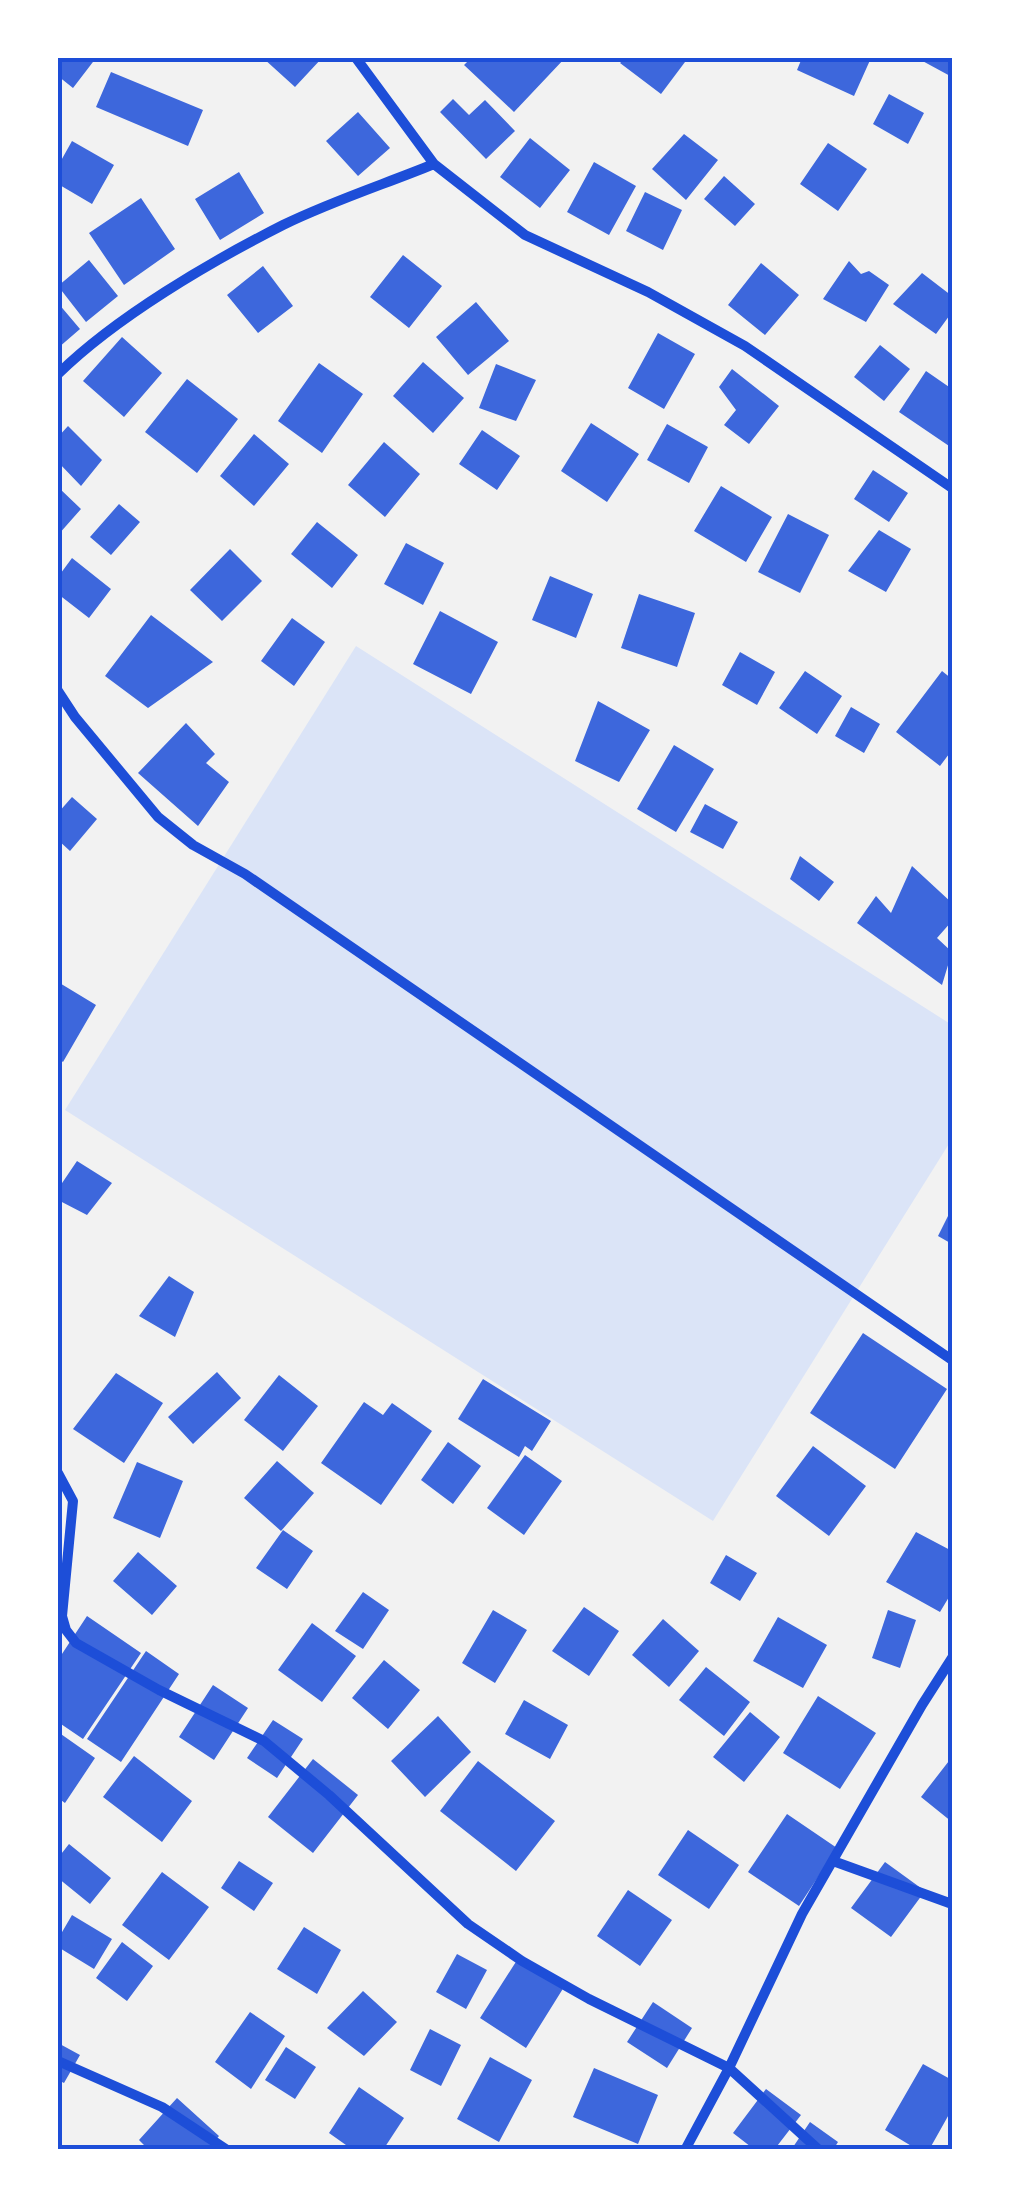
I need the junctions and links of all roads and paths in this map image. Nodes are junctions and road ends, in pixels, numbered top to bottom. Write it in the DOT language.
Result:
graph roads {
  1 [pos="356,58"];
  2 [pos="434,164"];
  3 [pos="58,374"];
  4 [pos="952,488"];
  5 [pos="58,690"];
  6 [pos="952,1360"];
  7 [pos="58,1473"];
  8 [pos="62,1635"];
  9 [pos="952,1658"];
  10 [pos="833,1861"];
  11 [pos="952,1904"];
  12 [pos="58,2061"];
  13 [pos="729,2068"];
  14 [pos="228,2150"];
  15 [pos="685,2150"];
  16 [pos="819,2150"];
  1 -- 2 [label="street"];
  2 -- 3 [label="street"];
  2 -- 4 [label="street"];
  5 -- 6 [label="street"];
  7 -- 8 [label="street"];
  8 -- 13 [label="street"];
  9 -- 10 [label="street"];
  10 -- 11 [label="street"];
  10 -- 13 [label="street"];
  12 -- 14 [label="street"];
  13 -- 15 [label="street"];
  13 -- 16 [label="street"];
}
